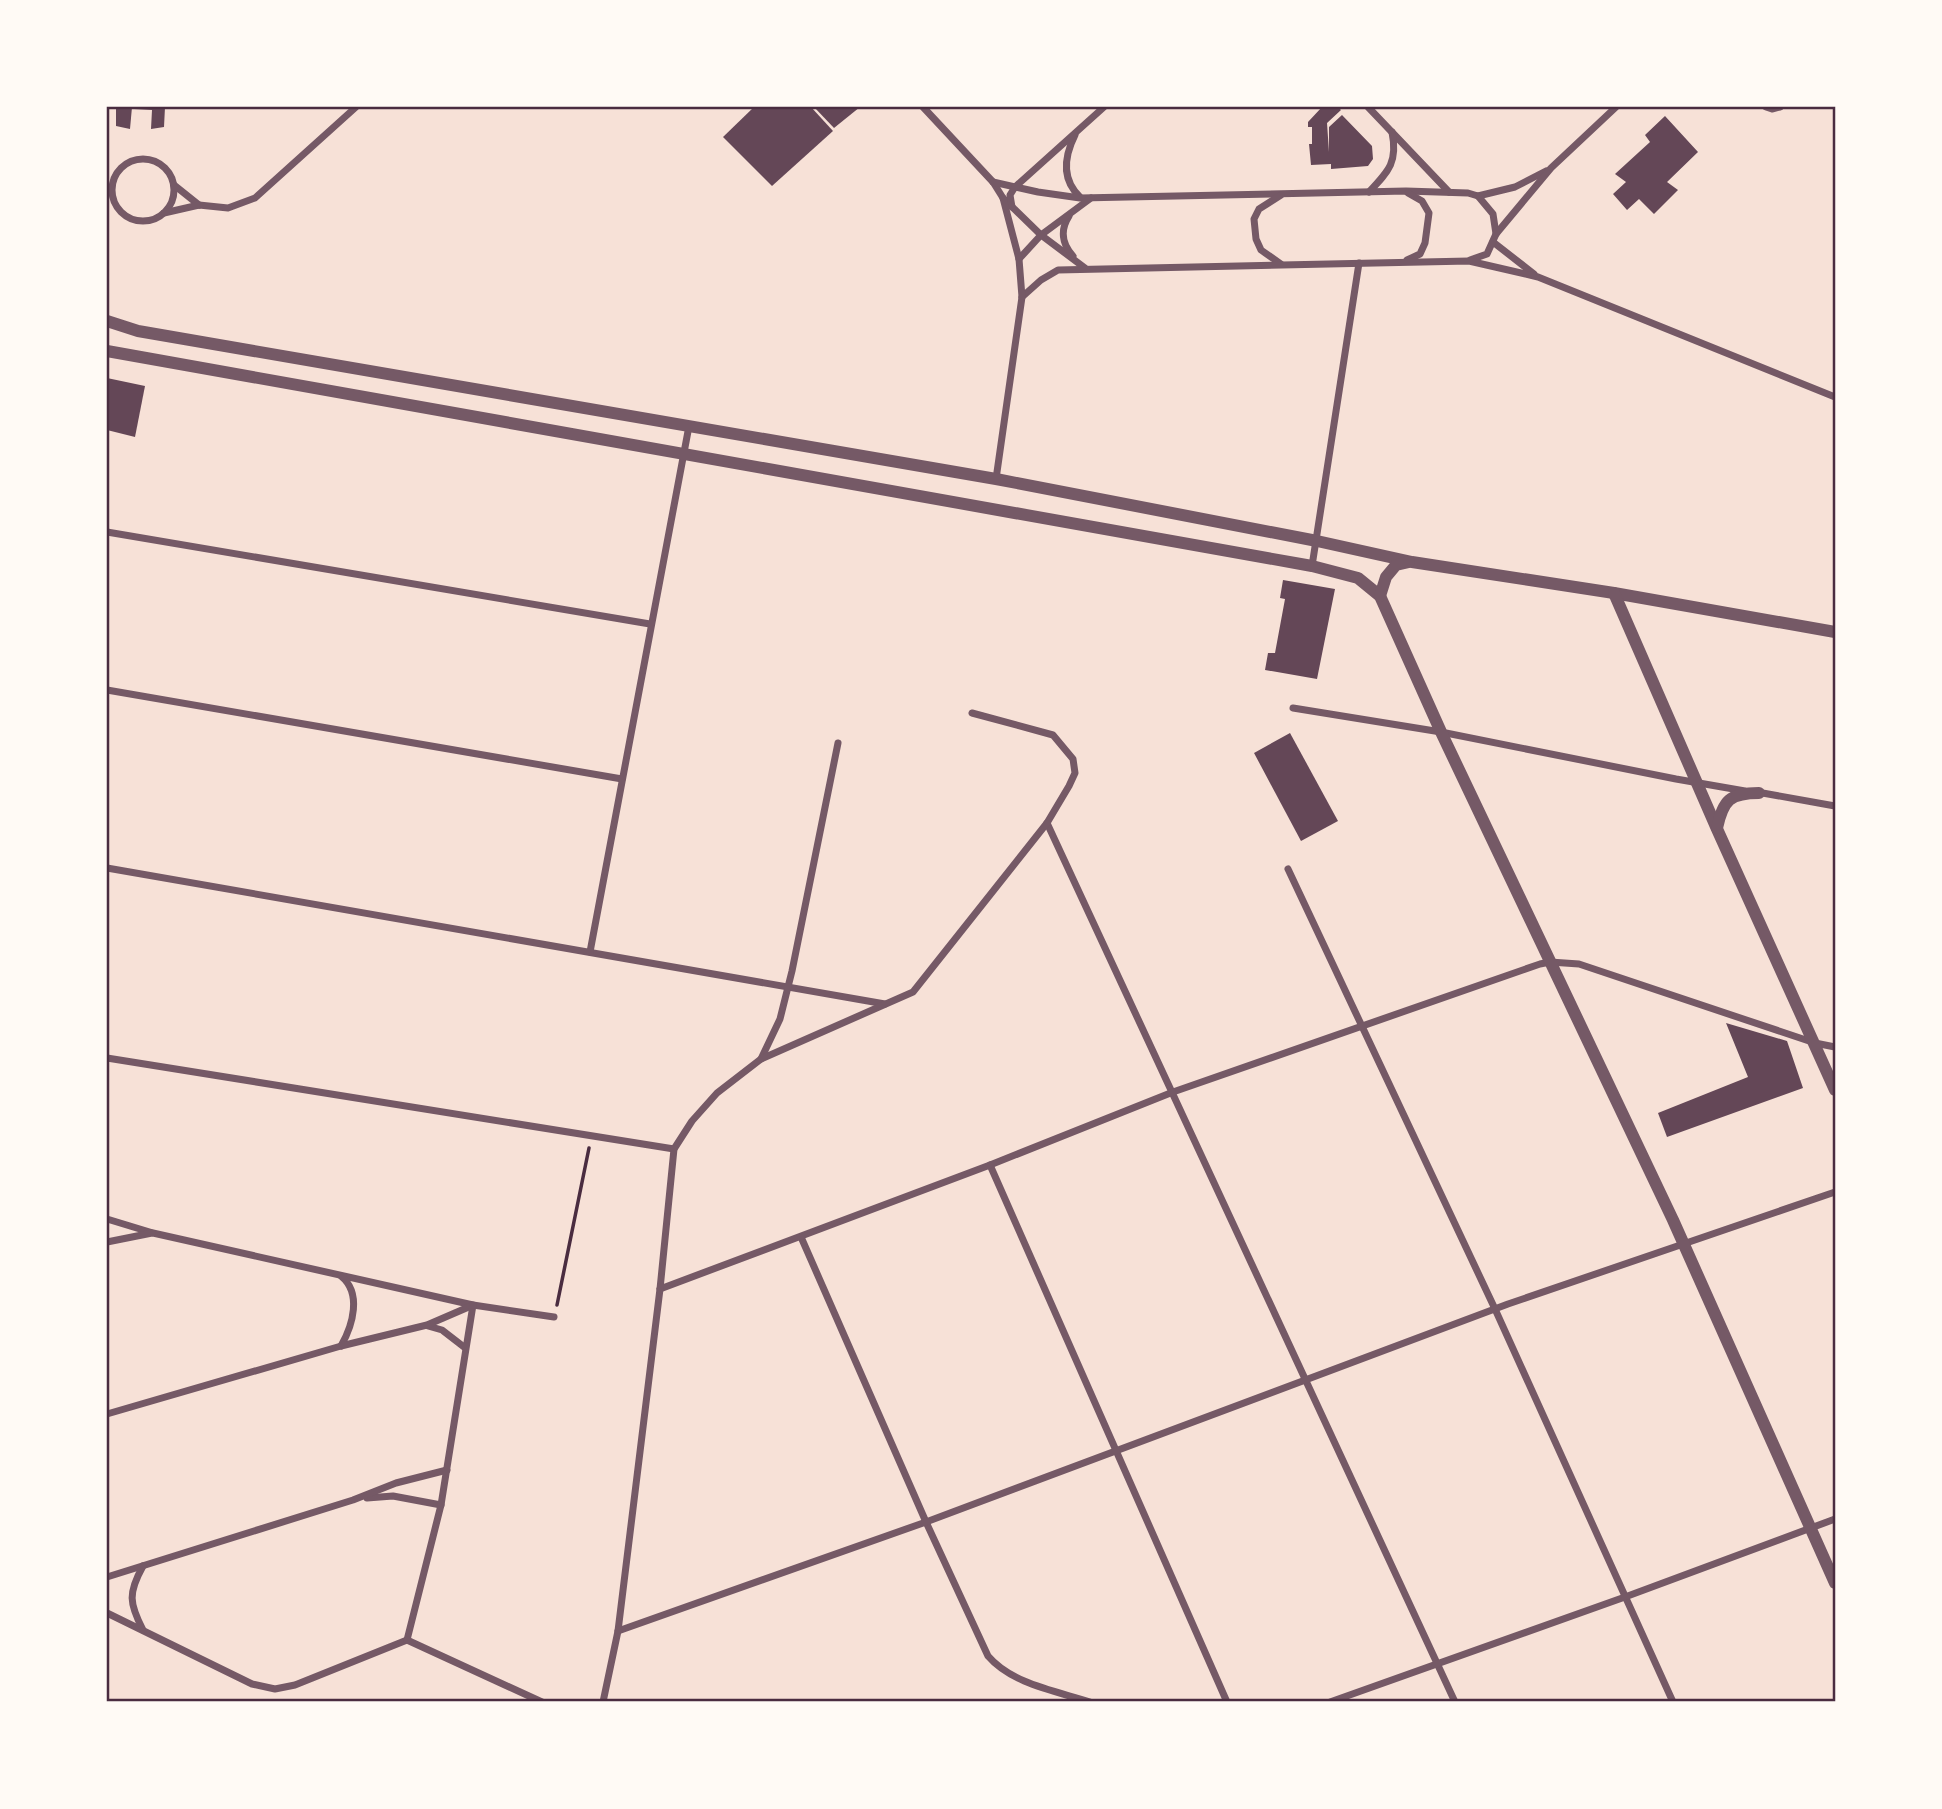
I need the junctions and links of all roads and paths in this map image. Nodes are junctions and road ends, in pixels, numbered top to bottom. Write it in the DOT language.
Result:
graph roads {
  1 [pos="356,107"];
  2 [pos="923,107"];
  3 [pos="1104,107"];
  4 [pos="1368,107"];
  5 [pos="1616,107"];
  6 [pos="1079,128"];
  7 [pos="1392,132"];
  8 [pos="1551,168"];
  9 [pos="993,182"];
  10 [pos="174,185"];
  11 [pos="1015,187"];
  12 [pos="1406,191"];
  13 [pos="1369,192"];
  14 [pos="1449,192"];
  15 [pos="1281,195"];
  16 [pos="1478,196"];
  17 [pos="1091,197"];
  18 [pos="1003,198"];
  19 [pos="1080,198"];
  20 [pos="199,205"];
  21 [pos="1013,207"];
  22 [pos="1071,212"];
  23 [pos="164,213"];
  24 [pos="1041,235"];
  25 [pos="1494,238"];
  26 [pos="1019,259"];
  27 [pos="1469,261"];
  28 [pos="1404,262"];
  29 [pos="1359,263"];
  30 [pos="1283,265"];
  31 [pos="1086,268"];
  32 [pos="1538,277"];
  33 [pos="1021,297"];
  34 [pos="107,321"];
  35 [pos="107,351"];
  36 [pos="1835,397"];
  37 [pos="689,426"];
  38 [pos="684,455"];
  39 [pos="996,480"];
  40 [pos="107,532"];
  41 [pos="1317,541"];
  42 [pos="1412,562"];
  43 [pos="1312,566"];
  44 [pos="1614,593"];
  45 [pos="1380,596"];
  46 [pos="650,624"];
  47 [pos="1835,632"];
  48 [pos="107,690"];
  49 [pos="1293,708"];
  50 [pos="972,713"];
  51 [pos="1441,732"];
  52 [pos="838,743"];
  53 [pos="622,779"];
  54 [pos="1697,783"];
  55 [pos="1759,793"];
  56 [pos="1835,806"];
  57 [pos="1047,823"];
  58 [pos="1717,829"];
  59 [pos="107,868"];
  60 [pos="1288,869"];
  61 [pos="590,952"];
  62 [pos="1550,962"];
  63 [pos="789,987"];
  64 [pos="887,1004"];
  65 [pos="1362,1027"];
  66 [pos="1815,1043"];
  67 [pos="1835,1047"];
  68 [pos="107,1058"];
  69 [pos="761,1059"];
  70 [pos="1835,1090"];
  71 [pos="1173,1092"];
  72 [pos="591,1136"];
  73 [pos="674,1149"];
  74 [pos="990,1165"];
  75 [pos="1835,1192"];
  76 [pos="107,1219"];
  77 [pos="153,1233"];
  78 [pos="801,1237"];
  79 [pos="107,1242"];
  80 [pos="1683,1245"];
  81 [pos="341,1275"];
  82 [pos="660,1289"];
  83 [pos="473,1305"];
  84 [pos="1494,1310"];
  85 [pos="554,1317"];
  86 [pos="427,1325"];
  87 [pos="341,1346"];
  88 [pos="464,1347"];
  89 [pos="1305,1380"];
  90 [pos="107,1414"];
  91 [pos="1116,1450"];
  92 [pos="447,1470"];
  93 [pos="353,1500"];
  94 [pos="441,1505"];
  95 [pos="1835,1519"];
  96 [pos="926,1522"];
  97 [pos="1810,1528"];
  98 [pos="144,1566"];
  99 [pos="107,1577"];
  100 [pos="1835,1583"];
  101 [pos="1625,1597"];
  102 [pos="107,1614"];
  103 [pos="143,1631"];
  104 [pos="618,1631"];
  105 [pos="407,1640"];
  106 [pos="1437,1664"];
  107 [pos="542,1702"];
  108 [pos="603,1702"];
  109 [pos="1090,1702"];
  110 [pos="1227,1702"];
  111 [pos="1330,1702"];
  112 [pos="1455,1702"];
  113 [pos="1673,1702"];
  1 -- 20 [label="street"];
  2 -- 9 [label="street"];
  3 -- 6 [label="street"];
  4 -- 7 [label="street"];
  5 -- 8 [label="street"];
  6 -- 11 [label="street"];
  6 -- 19 [label="street"];
  7 -- 13 [label="street"];
  7 -- 14 [label="street"];
  8 -- 16 [label="street"];
  8 -- 25 [label="street"];
  9 -- 11 [label="street"];
  9 -- 18 [label="street"];
  10 -- 20 [label="street"];
  10 -- 23 [label="street"];
  10 -- 23 [label="street"];
  11 -- 19 [label="street"];
  11 -- 21 [label="street"];
  12 -- 13 [label="street"];
  12 -- 14 [label="street"];
  12 -- 28 [label="street"];
  13 -- 15 [label="street"];
  14 -- 16 [label="street"];
  15 -- 17 [label="street"];
  15 -- 30 [label="street"];
  16 -- 25 [label="street"];
  17 -- 19 [label="street"];
  17 -- 22 [label="street"];
  18 -- 21 [label="street"];
  18 -- 26 [label="street"];
  20 -- 23 [label="street"];
  21 -- 24 [label="street"];
  22 -- 24 [label="street"];
  22 -- 31 [label="street"];
  24 -- 26 [label="street"];
  24 -- 31 [label="street"];
  25 -- 27 [label="street"];
  25 -- 32 [label="street"];
  26 -- 33 [label="street"];
  27 -- 28 [label="street"];
  27 -- 32 [label="street"];
  28 -- 29 [label="street"];
  29 -- 30 [label="street"];
  29 -- 41 [label="street"];
  30 -- 31 [label="street"];
  31 -- 33 [label="street"];
  32 -- 36 [label="street"];
  33 -- 39 [label="street"];
  34 -- 37 [label="street"];
  35 -- 38 [label="street"];
  37 -- 38 [label="street"];
  37 -- 39 [label="street"];
  38 -- 43 [label="street"];
  38 -- 46 [label="street"];
  39 -- 41 [label="street"];
  40 -- 46 [label="street"];
  41 -- 42 [label="street"];
  41 -- 43 [label="street"];
  42 -- 44 [label="street"];
  42 -- 45 [label="street"];
  43 -- 45 [label="street"];
  44 -- 47 [label="street"];
  44 -- 54 [label="street"];
  45 -- 51 [label="street"];
  46 -- 53 [label="street"];
  48 -- 53 [label="street"];
  49 -- 51 [label="street"];
  50 -- 57 [label="street"];
  51 -- 54 [label="street"];
  51 -- 62 [label="street"];
  52 -- 63 [label="street"];
  53 -- 61 [label="street"];
  54 -- 55 [label="street"];
  54 -- 58 [label="street"];
  55 -- 56 [label="street"];
  55 -- 58 [label="street"];
  57 -- 64 [label="street"];
  57 -- 71 [label="street"];
  58 -- 66 [label="street"];
  59 -- 61 [label="street"];
  60 -- 65 [label="street"];
  61 -- 63 [label="street"];
  62 -- 65 [label="street"];
  62 -- 66 [label="street"];
  62 -- 80 [label="street"];
  63 -- 64 [label="street"];
  63 -- 69 [label="street"];
  64 -- 69 [label="street"];
  65 -- 71 [label="street"];
  65 -- 84 [label="street"];
  66 -- 67 [label="street"];
  66 -- 70 [label="street"];
  68 -- 72 [label="street"];
  69 -- 73 [label="street"];
  71 -- 74 [label="street"];
  71 -- 89 [label="street"];
  72 -- 73 [label="street"];
  72 -- 85 [label="path"];
  73 -- 82 [label="street"];
  74 -- 78 [label="street"];
  74 -- 91 [label="street"];
  75 -- 80 [label="street"];
  76 -- 77 [label="street"];
  77 -- 79 [label="street"];
  77 -- 81 [label="street"];
  78 -- 82 [label="street"];
  78 -- 96 [label="street"];
  80 -- 84 [label="street"];
  80 -- 97 [label="street"];
  81 -- 83 [label="street"];
  81 -- 87 [label="street"];
  82 -- 104 [label="street"];
  83 -- 85 [label="street"];
  83 -- 86 [label="street"];
  83 -- 88 [label="street"];
  84 -- 89 [label="street"];
  84 -- 101 [label="street"];
  86 -- 87 [label="street"];
  86 -- 88 [label="street"];
  87 -- 90 [label="street"];
  88 -- 92 [label="street"];
  89 -- 91 [label="street"];
  89 -- 106 [label="street"];
  91 -- 96 [label="street"];
  91 -- 110 [label="street"];
  92 -- 93 [label="street"];
  92 -- 94 [label="street"];
  93 -- 94 [label="street"];
  93 -- 98 [label="street"];
  94 -- 105 [label="street"];
  95 -- 97 [label="street"];
  96 -- 104 [label="street"];
  96 -- 109 [label="street"];
  97 -- 100 [label="street"];
  97 -- 101 [label="street"];
  98 -- 99 [label="street"];
  98 -- 103 [label="street"];
  101 -- 106 [label="street"];
  101 -- 113 [label="street"];
  102 -- 103 [label="street"];
  103 -- 105 [label="street"];
  104 -- 108 [label="street"];
  105 -- 107 [label="street"];
  106 -- 111 [label="street"];
  106 -- 112 [label="street"];
}
